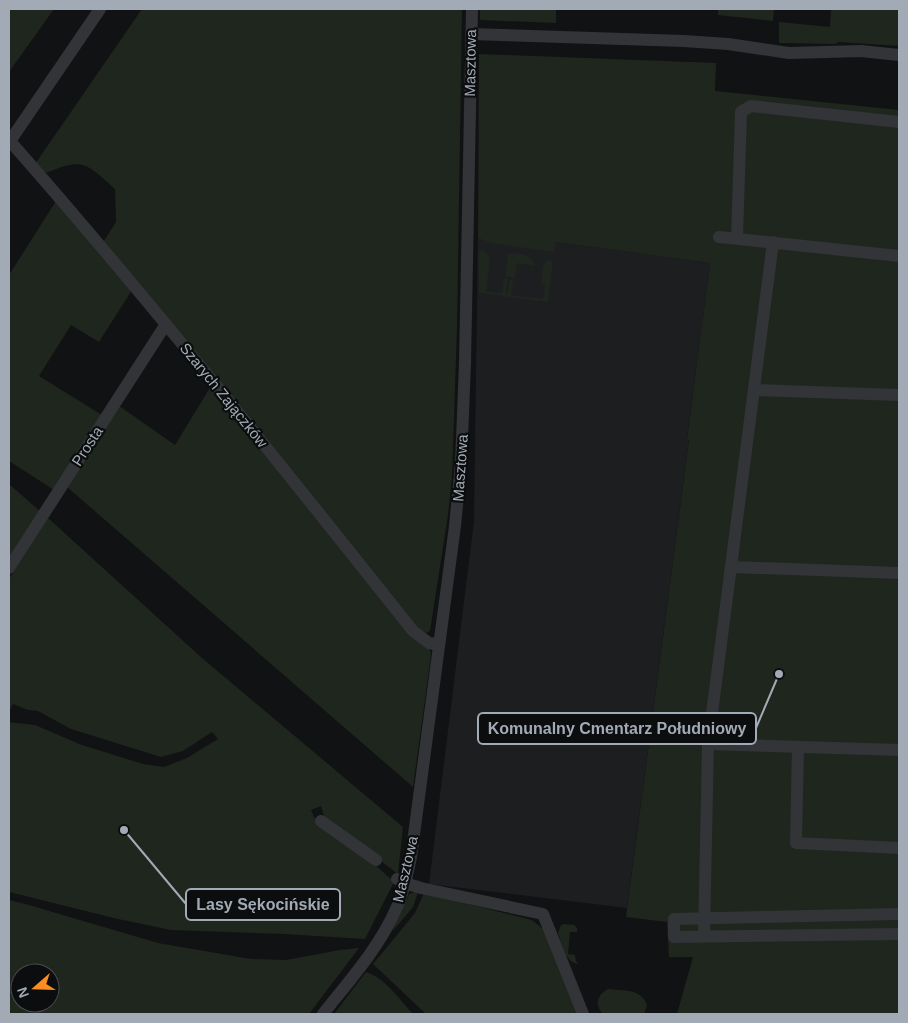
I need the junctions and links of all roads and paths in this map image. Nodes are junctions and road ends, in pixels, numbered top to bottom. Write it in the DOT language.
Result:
graph roads {
  1 [pos="100,9"];
  2 [pos="472,9"];
  3 [pos="471,34"];
  4 [pos="899,55"];
  5 [pos="899,122"];
  6 [pos="9,140"];
  7 [pos="719,237"];
  8 [pos="737,238"];
  9 [pos="773,242"];
  10 [pos="899,256"];
  11 [pos="166,324"];
  12 [pos="754,390"];
  13 [pos="899,395"];
  14 [pos="731,567"];
  15 [pos="9,568"];
  16 [pos="899,573"];
  17 [pos="439,645"];
  18 [pos="708,744"];
  19 [pos="798,747"];
  20 [pos="899,750"];
  21 [pos="321,821"];
  22 [pos="899,848"];
  23 [pos="376,860"];
  24 [pos="401,881"];
  25 [pos="899,914"];
  26 [pos="704,918"];
  27 [pos="899,934"];
  28 [pos="704,937"];
  29 [pos="323,1014"];
  30 [pos="583,1014"];
  1 -- 6 [label="street"];
  2 -- 3 [label="street, Masztowa"];
  3 -- 4 [label="street"];
  3 -- 17 [label="street, Masztowa"];
  5 -- 8 [label="street"];
  6 -- 11 [label="street, Szarych Zajączków"];
  7 -- 8 [label="street"];
  8 -- 9 [label="street"];
  9 -- 10 [label="street"];
  9 -- 12 [label="street"];
  11 -- 15 [label="street, Prosta"];
  11 -- 17 [label="street, Szarych Zajączków"];
  12 -- 13 [label="street"];
  12 -- 14 [label="street"];
  14 -- 16 [label="street"];
  14 -- 18 [label="street"];
  17 -- 24 [label="street, Masztowa"];
  18 -- 19 [label="street"];
  18 -- 26 [label="street"];
  19 -- 20 [label="street"];
  19 -- 22 [label="street"];
  21 -- 23 [label="street"];
  24 -- 29 [label="street, Masztowa"];
  24 -- 30 [label="street"];
  25 -- 26 [label="street"];
  26 -- 28 [label="street"];
  26 -- 28 [label="street"];
  27 -- 28 [label="street"];
}
